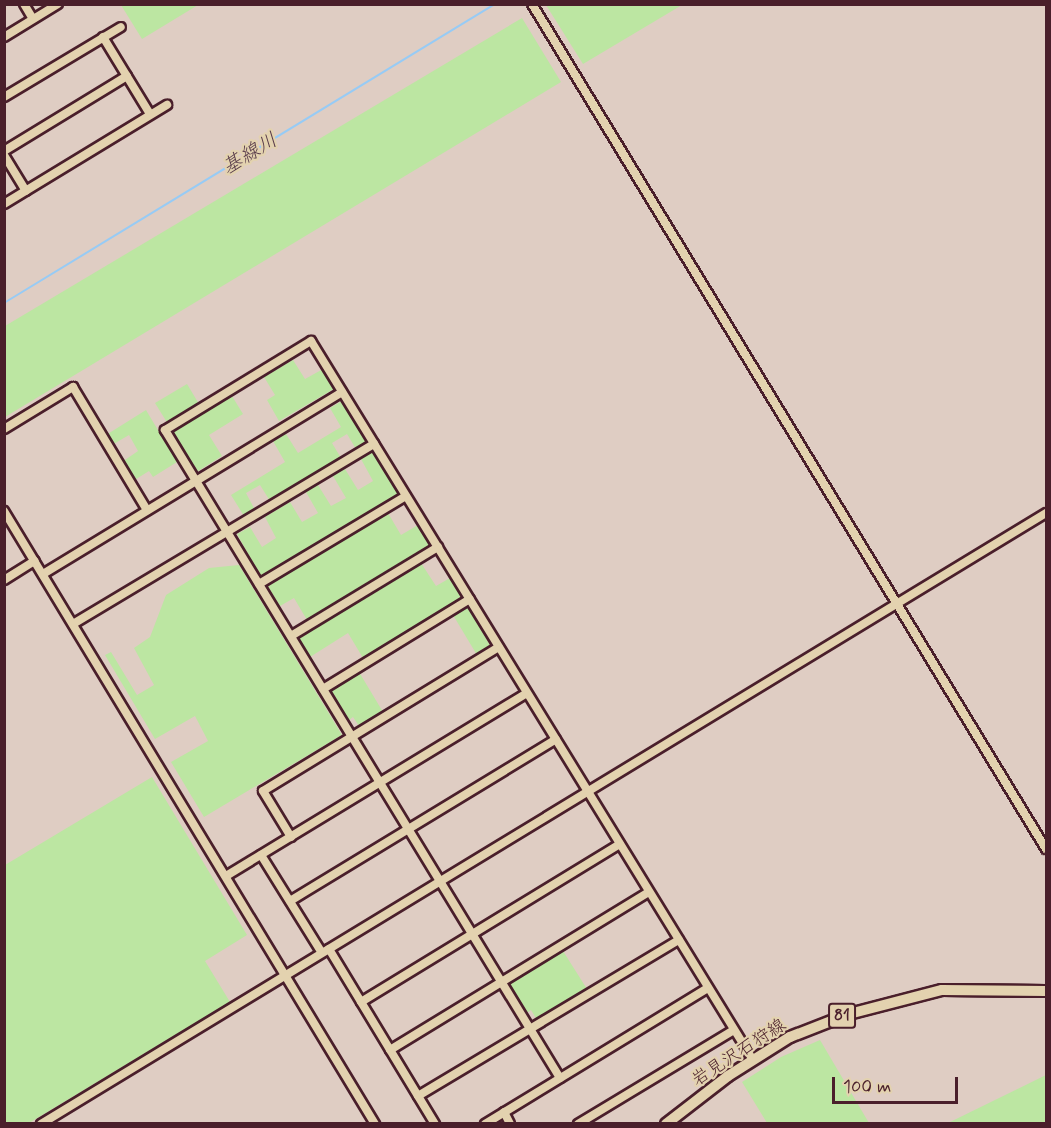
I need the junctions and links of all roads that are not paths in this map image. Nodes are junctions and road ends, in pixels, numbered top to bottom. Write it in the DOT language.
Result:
graph roads {
  1 [pos="24,4"];
  2 [pos="58,4"];
  3 [pos="532,5"];
  4 [pos="33,19"];
  5 [pos="121,27"];
  6 [pos="4,37"];
  7 [pos="104,37"];
  8 [pos="127,76"];
  9 [pos="4,97"];
  10 [pos="166,105"];
  11 [pos="150,114"];
  12 [pos="4,151"];
  13 [pos="4,155"];
  14 [pos="26,191"];
  15 [pos="4,204"];
  16 [pos="342,392"];
  17 [pos="4,429"];
  18 [pos="374,444"];
  19 [pos="196,480"];
  20 [pos="406,496"];
  21 [pos="147,510"];
  22 [pos="4,511"];
  23 [pos="1047,513"];
  24 [pos="228,533"];
  25 [pos="438,547"];
  26 [pos="35,561"];
  27 [pos="42,574"];
  28 [pos="4,580"];
  29 [pos="259,584"];
  30 [pos="470,599"];
  31 [pos="897,604"];
  32 [pos="73,624"];
  33 [pos="291,636"];
  34 [pos="499,647"];
  35 [pos="323,689"];
  36 [pos="527,693"];
  37 [pos="353,737"];
  38 [pos="556,740"];
  39 [pos="380,783"];
  40 [pos="588,792"];
  41 [pos="408,829"];
  42 [pos="291,837"];
  43 [pos="620,844"];
  44 [pos="1047,849"];
  45 [pos="261,855"];
  46 [pos="226,876"];
  47 [pos="440,881"];
  48 [pos="650,892"];
  49 [pos="290,901"];
  50 [pos="473,935"];
  51 [pos="679,940"];
  52 [pos="325,951"];
  53 [pos="285,975"];
  54 [pos="502,982"];
  55 [pos="708,988"];
  56 [pos="1047,991"];
  57 [pos="361,1002"];
  58 [pos="531,1029"];
  59 [pos="734,1030"];
  60 [pos="390,1050"];
  61 [pos="753,1060"];
  62 [pos="560,1078"];
  63 [pos="418,1096"];
  64 [pos="504,1112"];
  65 [pos="41,1124"];
  66 [pos="375,1124"];
  67 [pos="435,1124"];
  68 [pos="485,1124"];
  69 [pos="510,1124"];
  70 [pos="578,1124"];
  71 [pos="666,1124"];
  1 -- 4 [label="street"];
  2 -- 4 [label="street"];
  3 -- 31 [label="street"];
  4 -- 6 [label="street"];
  5 -- 7 [label="street"];
  7 -- 8 [label="street"];
  7 -- 9 [label="street"];
  8 -- 11 [label="street"];
  8 -- 12 [label="street"];
  10 -- 11 [label="street"];
  11 -- 14 [label="street"];
  13 -- 14 [label="street"];
  14 -- 15 [label="street"];
  16 -- 18 [label="street"];
  16 -- 19 [label="street"];
  16 -- 19 [label="street"];
  17 -- 21 [label="street"];
  18 -- 20 [label="street"];
  18 -- 24 [label="street"];
  19 -- 21 [label="street"];
  19 -- 24 [label="street"];
  20 -- 25 [label="street"];
  20 -- 29 [label="street"];
  21 -- 27 [label="street"];
  22 -- 26 [label="street"];
  23 -- 31 [label="street"];
  24 -- 29 [label="street"];
  24 -- 32 [label="street"];
  25 -- 30 [label="street"];
  25 -- 33 [label="street"];
  26 -- 27 [label="street"];
  26 -- 28 [label="street"];
  27 -- 32 [label="street"];
  29 -- 33 [label="street"];
  30 -- 34 [label="street"];
  30 -- 35 [label="street"];
  31 -- 40 [label="street"];
  31 -- 44 [label="street"];
  32 -- 46 [label="street"];
  33 -- 35 [label="street"];
  34 -- 36 [label="street"];
  34 -- 37 [label="street"];
  35 -- 37 [label="street"];
  36 -- 38 [label="street"];
  36 -- 39 [label="street"];
  37 -- 39 [label="street"];
  37 -- 42 [label="street"];
  38 -- 40 [label="street"];
  38 -- 41 [label="street"];
  39 -- 41 [label="street"];
  39 -- 42 [label="street"];
  40 -- 43 [label="street"];
  40 -- 47 [label="street"];
  41 -- 47 [label="street"];
  41 -- 49 [label="street"];
  42 -- 45 [label="street"];
  43 -- 48 [label="street"];
  43 -- 50 [label="street"];
  45 -- 46 [label="street"];
  45 -- 49 [label="street"];
  46 -- 53 [label="street"];
  47 -- 50 [label="street"];
  47 -- 52 [label="street"];
  48 -- 51 [label="street"];
  48 -- 54 [label="street"];
  49 -- 52 [label="street"];
  50 -- 54 [label="street"];
  50 -- 57 [label="street"];
  51 -- 55 [label="street"];
  51 -- 58 [label="street"];
  52 -- 53 [label="street"];
  52 -- 57 [label="street"];
  53 -- 65 [label="street"];
  53 -- 66 [label="street"];
  54 -- 58 [label="street"];
  54 -- 60 [label="street"];
  55 -- 59 [label="street"];
  55 -- 62 [label="street"];
  56 -- 61 [label="main road, 岩見沢石狩線 / 81"];
  57 -- 60 [label="street"];
  58 -- 62 [label="street"];
  58 -- 63 [label="street"];
  59 -- 61 [label="street"];
  59 -- 70 [label="street"];
  60 -- 63 [label="street"];
  61 -- 71 [label="main road, 岩見沢石狩線 / 81"];
  62 -- 64 [label="street"];
  63 -- 67 [label="street"];
  64 -- 68 [label="street"];
  64 -- 69 [label="street"];
}
